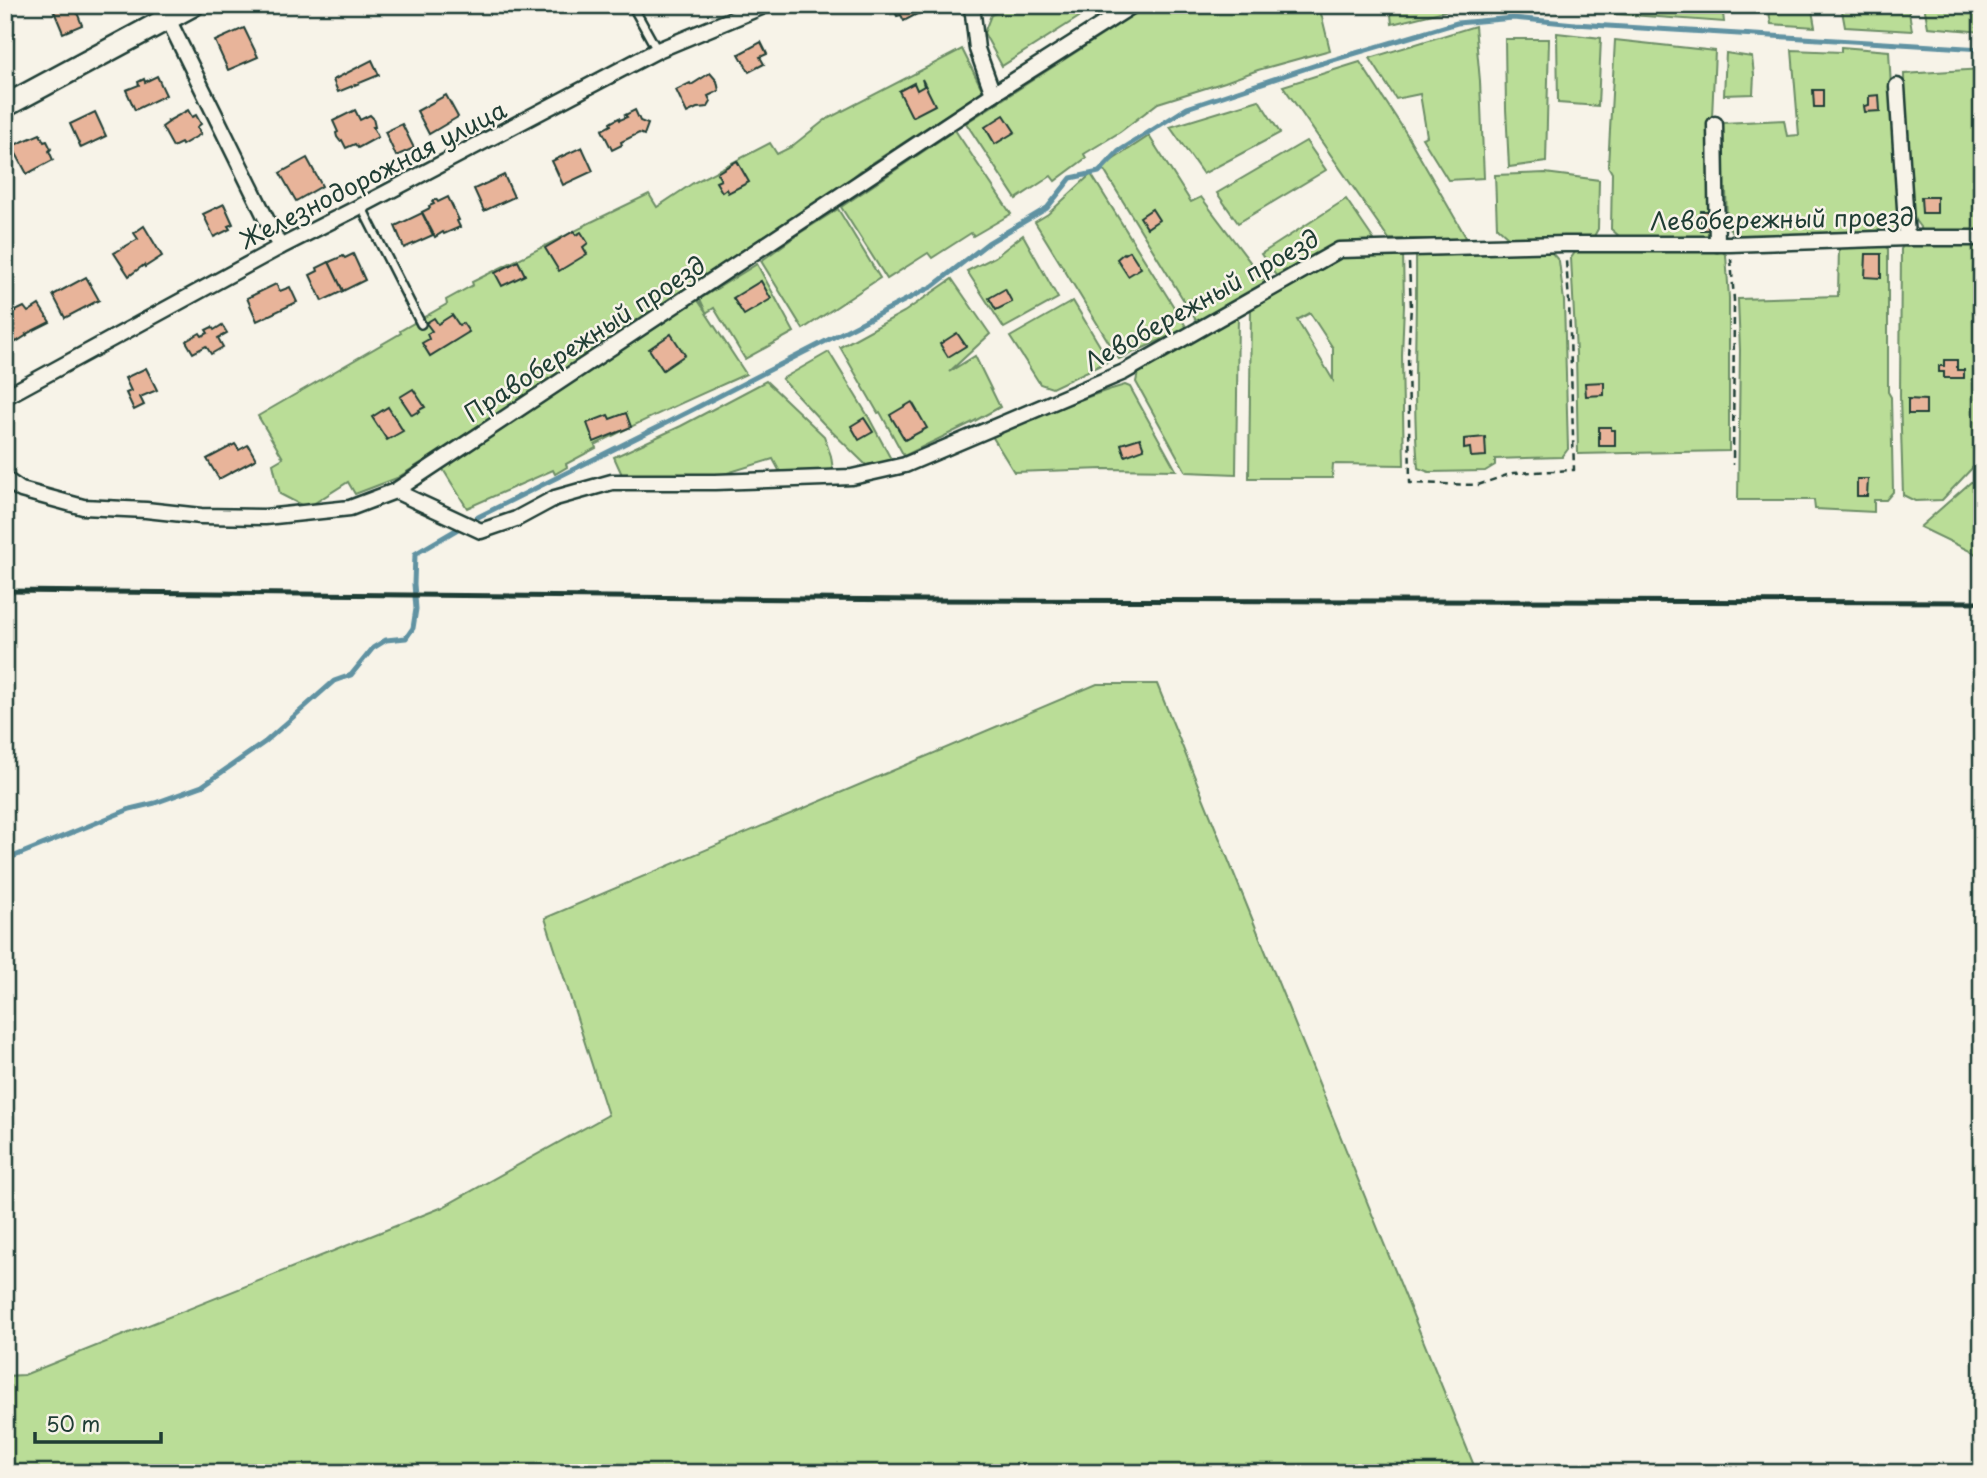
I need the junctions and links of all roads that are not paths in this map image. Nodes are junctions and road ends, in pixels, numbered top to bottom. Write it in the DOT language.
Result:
graph roads {
  1 [pos="193,5"];
  2 [pos="632,5"];
  3 [pos="766,5"];
  4 [pos="970,5"];
  5 [pos="1132,5"];
  6 [pos="161,12"];
  7 [pos="658,50"];
  8 [pos="1897,86"];
  9 [pos="993,94"];
  10 [pos="5,106"];
  11 [pos="1715,124"];
  12 [pos="361,206"];
  13 [pos="1907,238"];
  14 [pos="1982,238"];
  15 [pos="1724,244"];
  16 [pos="279,247"];
  17 [pos="421,324"];
  18 [pos="5,397"];
  19 [pos="5,479"];
  20 [pos="395,491"];
  1 -- 6 [label="street"];
  2 -- 7 [label="lane"];
  3 -- 7 [label="street, Железнодорожная улица"];
  4 -- 9 [label="street"];
  5 -- 9 [label="street, Правобережный проезд"];
  6 -- 10 [label="street"];
  6 -- 16 [label="street"];
  7 -- 12 [label="street, Железнодорожная улица"];
  8 -- 13 [label="street"];
  9 -- 20 [label="street, Правобережный проезд"];
  11 -- 15 [label="street"];
  12 -- 16 [label="street, Железнодорожная улица"];
  12 -- 17 [label="lane"];
  13 -- 14 [label="street, Левобережный проезд"];
  13 -- 15 [label="street, Левобережный проезд"];
  15 -- 20 [label="street, Левобережный проезд"];
  16 -- 18 [label="street, Железнодорожная улица"];
  19 -- 20 [label="street, Правобережный проезд"];
}
